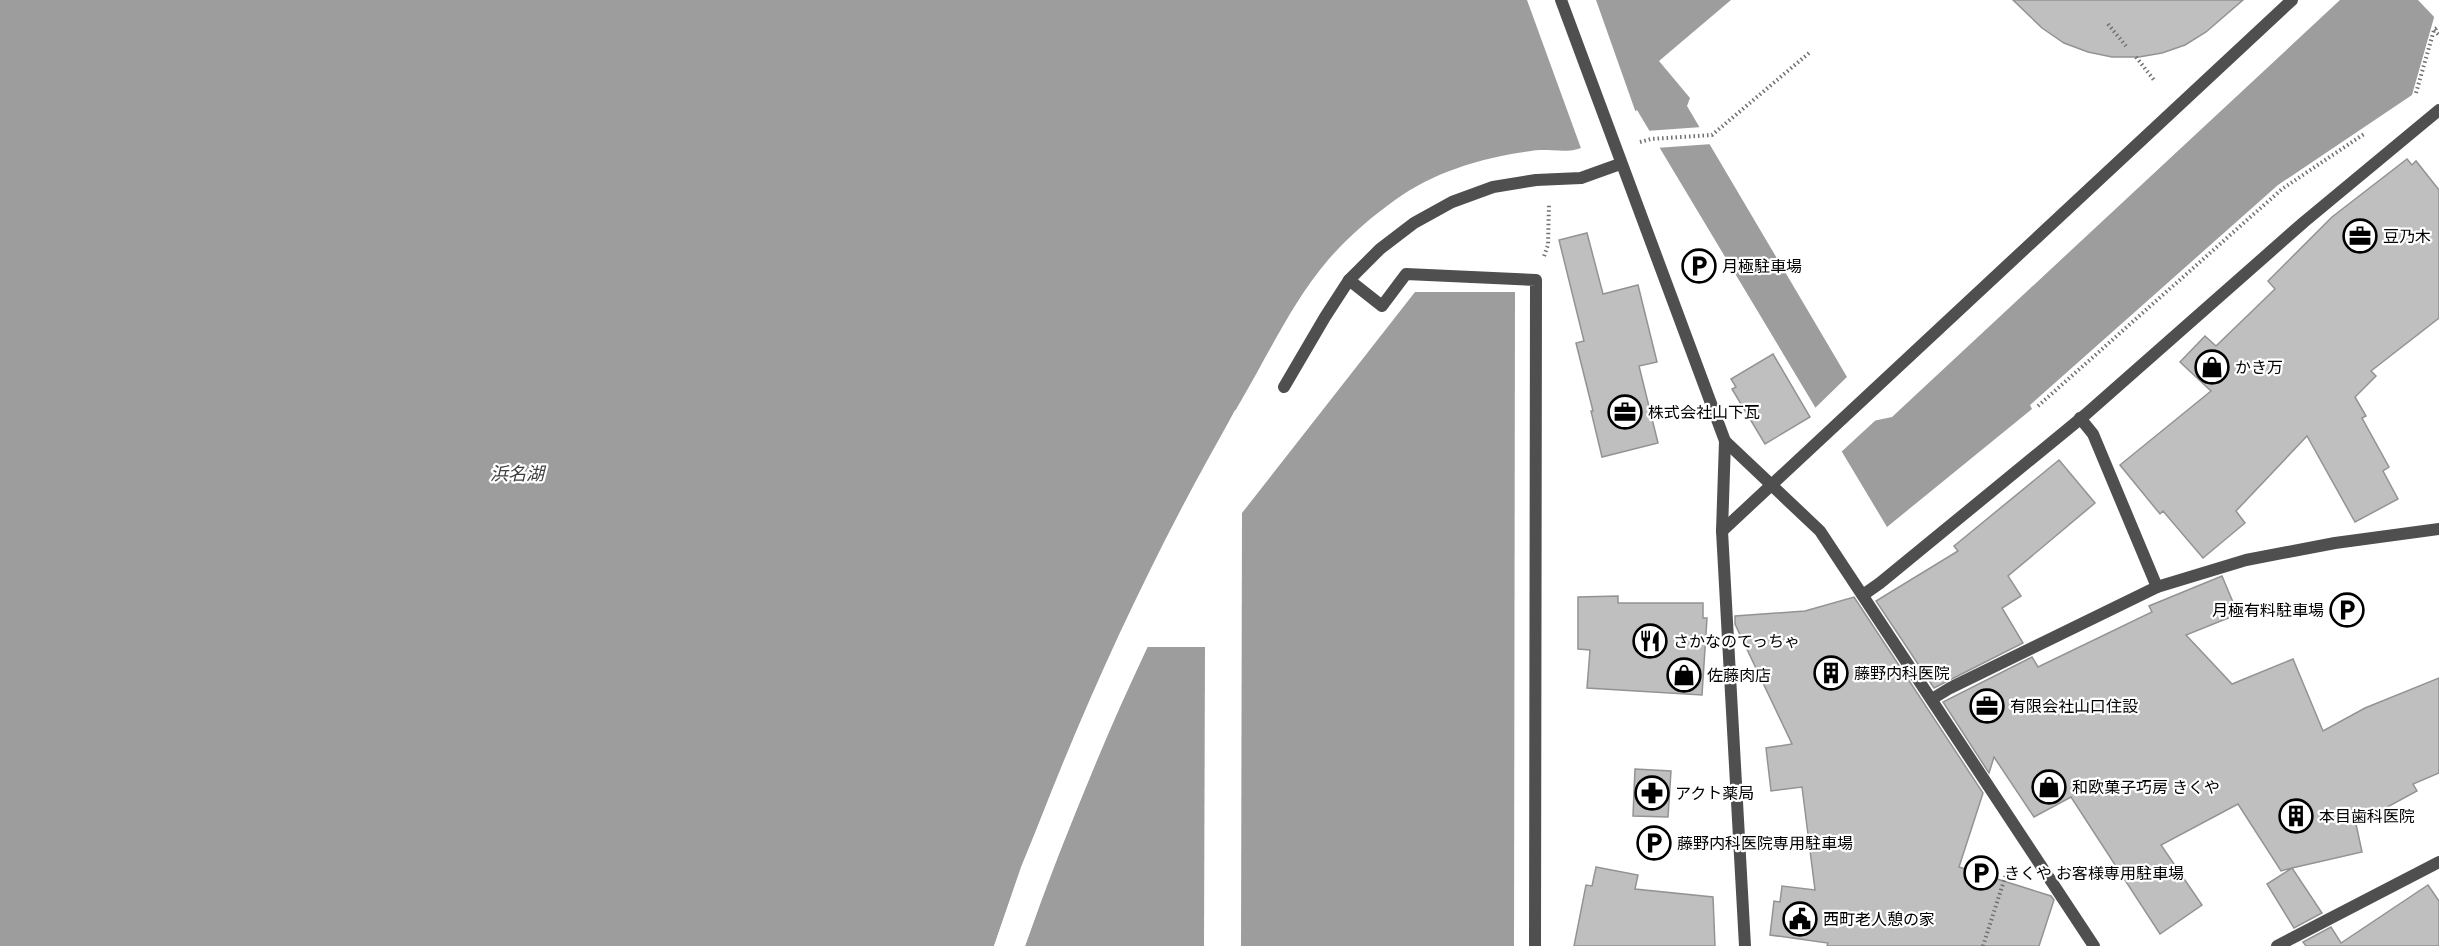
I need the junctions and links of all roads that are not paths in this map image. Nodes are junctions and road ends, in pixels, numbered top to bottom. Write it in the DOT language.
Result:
graph roads {
  1 [pos="1561,0"];
  2 [pos="2292,0"];
  3 [pos="2439,110"];
  4 [pos="1620,164"];
  5 [pos="1349,280"];
  6 [pos="1284,387"];
  7 [pos="2080,418"];
  8 [pos="1725,441"];
  9 [pos="1771,485"];
  10 [pos="2439,530"];
  11 [pos="1722,531"];
  12 [pos="2157,587"];
  13 [pos="1863,595"];
  14 [pos="1932,699"];
  15 [pos="2438,866"];
  16 [pos="1535,946"];
  17 [pos="1745,946"];
  18 [pos="2094,946"];
  19 [pos="2277,946"];
  1 -- 4 [label="street"];
  2 -- 9 [label="street"];
  3 -- 7 [label="street"];
  4 -- 5 [label="street"];
  4 -- 8 [label="street"];
  5 -- 6 [label="street"];
  5 -- 16 [label="street"];
  7 -- 12 [label="street"];
  7 -- 13 [label="street"];
  8 -- 9 [label="street"];
  8 -- 11 [label="street"];
  9 -- 11 [label="street"];
  9 -- 13 [label="street"];
  10 -- 12 [label="street"];
  11 -- 17 [label="street"];
  12 -- 14 [label="street"];
  13 -- 14 [label="street"];
  14 -- 18 [label="street"];
  15 -- 19 [label="street"];
}
